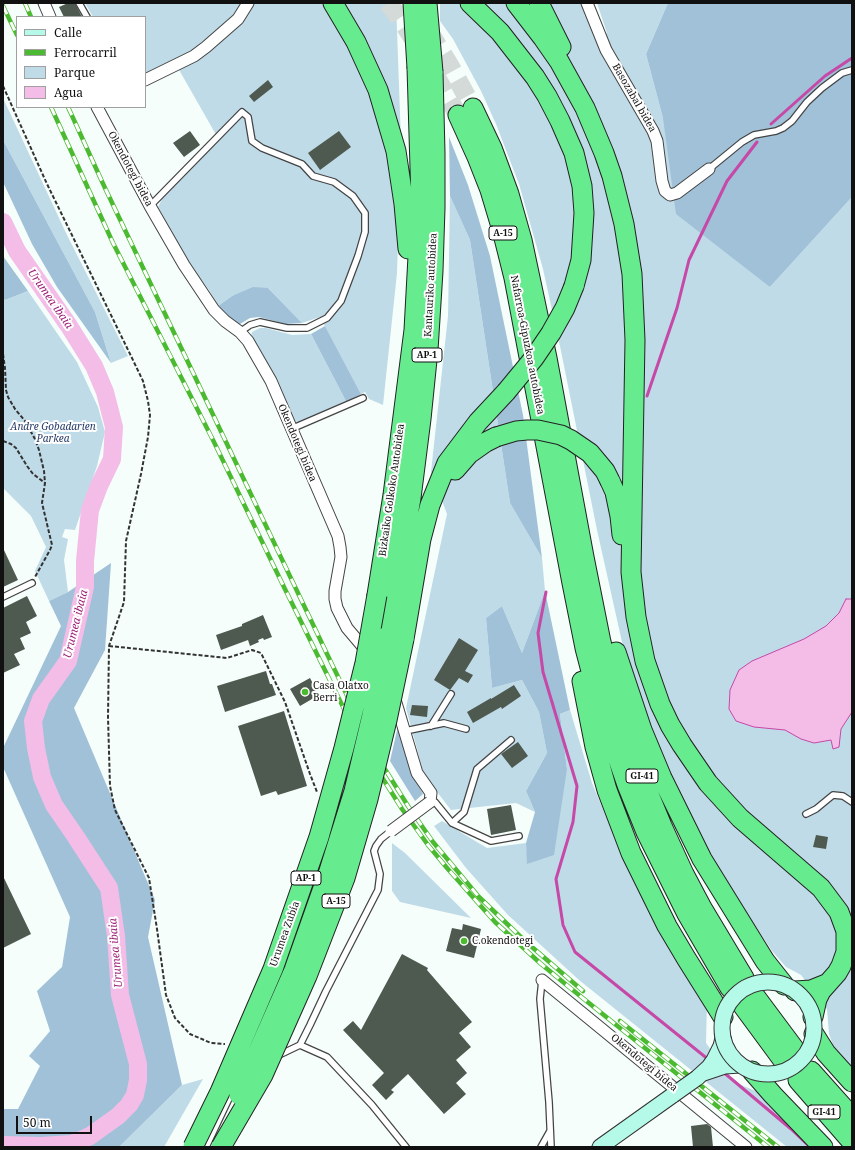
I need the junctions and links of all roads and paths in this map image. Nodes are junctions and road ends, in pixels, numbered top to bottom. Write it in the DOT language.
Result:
graph roads {
  1 [pos="44,3"];
  2 [pos="79,3"];
  3 [pos="248,3"];
  4 [pos="333,3"];
  5 [pos="412,3"];
  6 [pos="427,3"];
  7 [pos="470,3"];
  8 [pos="516,3"];
  9 [pos="539,3"];
  10 [pos="587,3"];
  11 [pos="50,16"];
  12 [pos="86,16"];
  13 [pos="425,70"];
  14 [pos="852,70"];
  15 [pos="146,80"];
  16 [pos="3,86"];
  17 [pos="98,108"];
  18 [pos="585,108"];
  19 [pos="709,169"];
  20 [pos="150,206"];
  21 [pos="240,332"];
  22 [pos="3,354"];
  23 [pos="407,384"];
  24 [pos="363,398"];
  25 [pos="291,429"];
  26 [pos="3,441"];
  27 [pos="45,483"];
  28 [pos="584,557"];
  29 [pos="631,572"];
  30 [pos="32,583"];
  31 [pos="572,583"];
  32 [pos="377,595"];
  33 [pos="3,597"];
  34 [pos="410,603"];
  35 [pos="396,637"];
  36 [pos="109,646"];
  37 [pos="451,694"];
  38 [pos="431,726"];
  39 [pos="405,730"];
  40 [pos="466,730"];
  41 [pos="511,740"];
  42 [pos="319,795"];
  43 [pos="430,802"];
  44 [pos="852,802"];
  45 [pos="806,814"];
  46 [pos="452,823"];
  47 [pos="391,831"];
  48 [pos="519,836"];
  49 [pos="832,979"];
  50 [pos="542,980"];
  51 [pos="790,988"];
  52 [pos="749,1001"];
  53 [pos="723,1017"];
  54 [pos="813,1025"];
  55 [pos="723,1038"];
  56 [pos="226,1044"];
  57 [pos="300,1045"];
  58 [pos="792,1059"];
  59 [pos="746,1068"];
  60 [pos="241,1073"];
  61 [pos="697,1078"];
  62 [pos="852,1082"];
  63 [pos="235,1086"];
  64 [pos="852,1117"];
  65 [pos="550,1131"];
  66 [pos="852,1142"];
  67 [pos="193,1147"];
  68 [pos="206,1147"];
  69 [pos="220,1147"];
  70 [pos="406,1147"];
  71 [pos="541,1147"];
  72 [pos="551,1147"];
  73 [pos="600,1147"];
  74 [pos="746,1147"];
  75 [pos="823,1147"];
  1 -- 11 [label="street"];
  2 -- 12 [label="lane"];
  3 -- 15 [label="street"];
  4 -- 23 [label="highway"];
  5 -- 13 [label="highway, Kantauriko autobidea / AP-1, bridge"];
  6 -- 13 [label="highway, Kantauriko autobidea / AP-1, bridge"];
  7 -- 34 [label="highway, bridge"];
  8 -- 18 [label="highway"];
  9 -- 18 [label="highway"];
  10 -- 19 [label="street, Basozabal bidea"];
  13 -- 23 [label="highway, Kantauriko autobidea / AP-1"];
  13 -- 35 [label="highway, Kantauriko autobidea / AP-1"];
  14 -- 19 [label="lane"];
  16 -- 36 [label="path"];
  17 -- 20 [label="street, Okendotegi bidea"];
  18 -- 29 [label="highway"];
  20 -- 21 [label="street, Okendotegi bidea"];
  20 -- 21 [label="lane"];
  21 -- 25 [label="street, Okendotegi bidea"];
  22 -- 27 [label="path"];
  23 -- 32 [label="highway, Bizkaiko Golkoko Autobidea / AP-1"];
  24 -- 25 [label="lane"];
  25 -- 39 [label="street, Okendotegi bidea"];
  26 -- 27 [label="path"];
  27 -- 30 [label="path"];
  28 -- 31 [label="highway, GI-41"];
  28 -- 31 [label="highway, Nafarroa-Gipuzkoa autobidea / A-15"];
  28 -- 51 [label="highway"];
  29 -- 34 [label="highway, bridge"];
  29 -- 49 [label="highway"];
  30 -- 33 [label="lane"];
  31 -- 53 [label="highway"];
  32 -- 67 [label="highway, Urumea Zubia / AP-1, bridge"];
  34 -- 35 [label="highway"];
  35 -- 69 [label="highway, A-15, bridge"];
  36 -- 42 [label="path"];
  36 -- 56 [label="path"];
  37 -- 38 [label="lane"];
  38 -- 39 [label="lane"];
  38 -- 40 [label="lane"];
  39 -- 43 [label="street, Okendotegi bidea"];
  41 -- 46 [label="lane"];
  43 -- 46 [label="lane"];
  43 -- 47 [label="street, bridge"];
  44 -- 45 [label="lane"];
  46 -- 48 [label="lane"];
  47 -- 57 [label="lane"];
  49 -- 51 [label="highway"];
  49 -- 54 [label="highway"];
  50 -- 65 [label="lane"];
  50 -- 74 [label="street, Okendotegi bidea"];
  51 -- 53 [label="main road, bridge"];
  51 -- 54 [label="main road, bridge"];
  52 -- 58 [label="highway"];
  53 -- 55 [label="main road, bridge"];
  54 -- 59 [label="main road, bridge"];
  54 -- 62 [label="highway"];
  55 -- 59 [label="main road, bridge"];
  55 -- 61 [label="main road"];
  57 -- 60 [label="lane"];
  57 -- 70 [label="lane"];
  59 -- 61 [label="main road"];
  59 -- 75 [label="highway"];
  61 -- 73 [label="main road, bridge"];
  63 -- 68 [label="lane"];
  64 -- 66 [label="highway, GI-41"];
  65 -- 71 [label="lane"];
  65 -- 72 [label="lane"];
}
